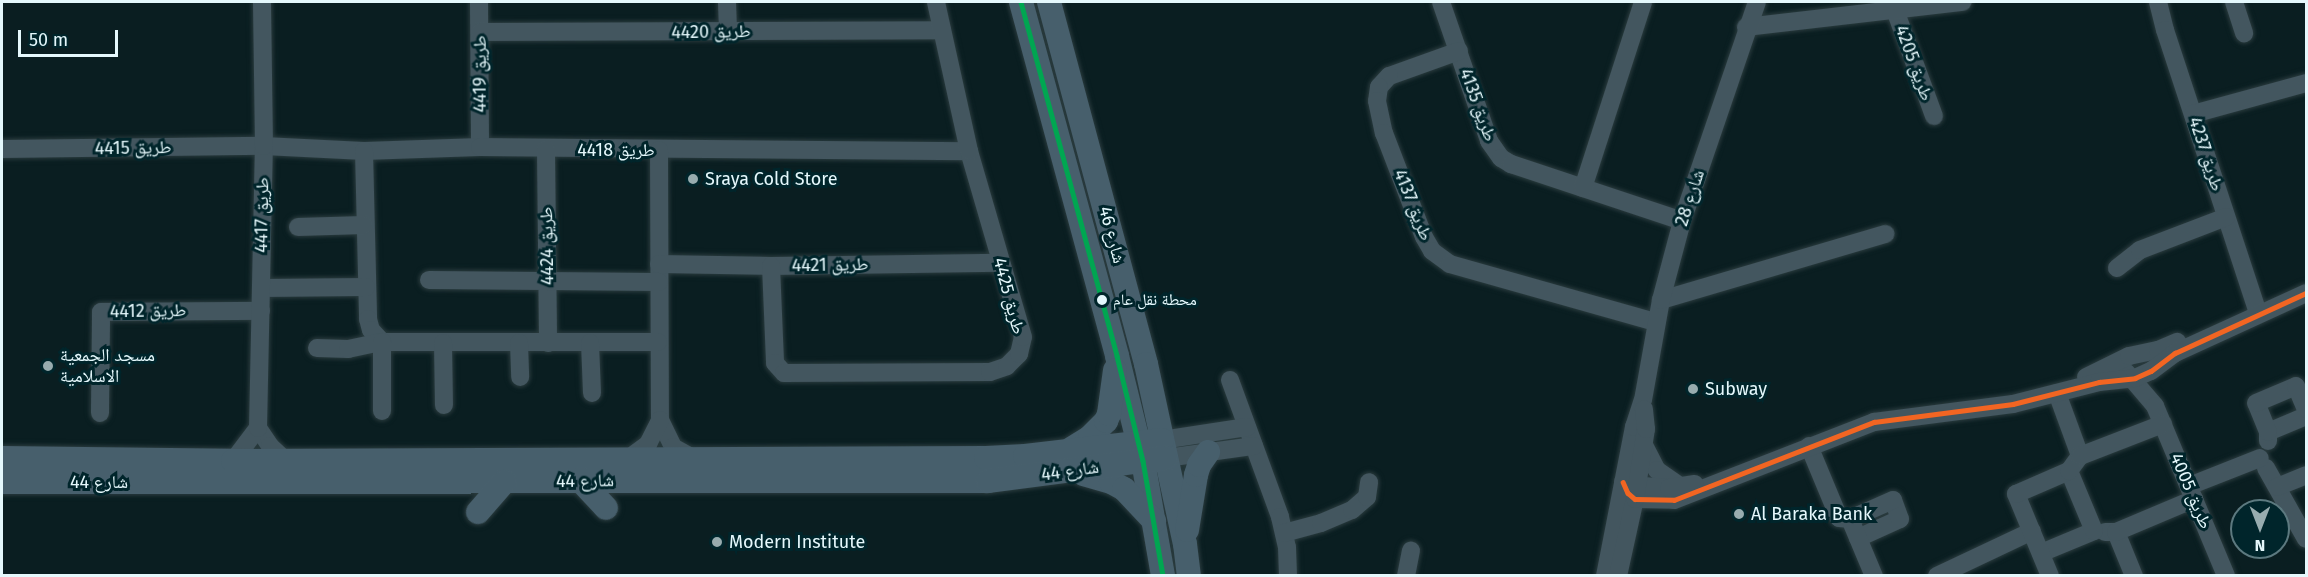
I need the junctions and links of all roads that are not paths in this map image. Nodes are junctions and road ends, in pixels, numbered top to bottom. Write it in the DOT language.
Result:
graph roads {
  1 [pos="262,2"];
  2 [pos="479,2"];
  3 [pos="727,2"];
  4 [pos="936,2"];
  5 [pos="1021,2"];
  6 [pos="1050,2"];
  7 [pos="1441,2"];
  8 [pos="1643,2"];
  9 [pos="1756,2"];
  10 [pos="1963,2"];
  11 [pos="2158,2"];
  12 [pos="2234,2"];
  13 [pos="1895,10"];
  14 [pos="1746,27"];
  15 [pos="942,30"];
  16 [pos="480,32"];
  17 [pos="728,32"];
  18 [pos="2244,33"];
  19 [pos="1460,51"];
  20 [pos="2307,82"];
  21 [pos="2193,114"];
  22 [pos="1934,116"];
  23 [pos="264,146"];
  24 [pos="480,147"];
  25 [pos="2,149"];
  26 [pos="546,149"];
  27 [pos="364,150"];
  28 [pos="659,150"];
  29 [pos="969,150"];
  30 [pos="1583,188"];
  31 [pos="2226,217"];
  32 [pos="1682,221"];
  33 [pos="364,225"];
  34 [pos="298,227"];
  35 [pos="1885,234"];
  36 [pos="1000,263"];
  37 [pos="771,266"];
  38 [pos="2117,268"];
  39 [pos="659,273"];
  40 [pos="429,280"];
  41 [pos="548,282"];
  42 [pos="2307,285"];
  43 [pos="366,287"];
  44 [pos="261,288"];
  45 [pos="2307,293"];
  46 [pos="1661,300"];
  47 [pos="2257,310"];
  48 [pos="261,311"];
  49 [pos="1655,322"];
  50 [pos="382,342"];
  51 [pos="658,342"];
  52 [pos="548,343"];
  53 [pos="590,343"];
  54 [pos="443,344"];
  55 [pos="519,344"];
  56 [pos="317,348"];
  57 [pos="2142,353"];
  58 [pos="1117,356"];
  59 [pos="2123,358"];
  60 [pos="2151,371"];
  61 [pos="520,377"];
  62 [pos="2130,379"];
  63 [pos="1230,380"];
  64 [pos="592,393"];
  65 [pos="2057,393"];
  66 [pos="1643,400"];
  67 [pos="444,405"];
  68 [pos="2155,406"];
  69 [pos="2307,410"];
  70 [pos="382,411"];
  71 [pos="100,412"];
  72 [pos="2307,416"];
  73 [pos="660,420"];
  74 [pos="2163,424"];
  75 [pos="1247,427"];
  76 [pos="258,428"];
  77 [pos="1644,445"];
  78 [pos="1254,446"];
  79 [pos="1809,446"];
  80 [pos="1152,450"];
  81 [pos="1208,452"];
  82 [pos="2080,456"];
  83 [pos="2,458"];
  84 [pos="629,458"];
  85 [pos="693,458"];
  86 [pos="285,460"];
  87 [pos="233,461"];
  88 [pos="1068,461"];
  89 [pos="2069,471"];
  90 [pos="2307,475"];
  91 [pos="579,480"];
  92 [pos="2,482"];
  93 [pos="504,482"];
  94 [pos="1369,482"];
  95 [pos="2277,487"];
  96 [pos="1629,490"];
  97 [pos="2192,492"];
  98 [pos="1678,494"];
  99 [pos="606,508"];
  100 [pos="478,512"];
  101 [pos="1850,519"];
  102 [pos="1155,522"];
  103 [pos="2032,531"];
  104 [pos="2094,531"];
  105 [pos="2116,532"];
  106 [pos="1284,533"];
  107 [pos="1858,538"];
  108 [pos="2307,539"];
  109 [pos="1185,544"];
  110 [pos="1411,550"];
  111 [pos="1623,553"];
  112 [pos="2041,553"];
  113 [pos="2134,575"];
  114 [pos="1163,576"];
  115 [pos="1189,576"];
  116 [pos="1288,576"];
  117 [pos="1406,576"];
  118 [pos="1605,576"];
  119 [pos="1618,576"];
  120 [pos="1874,576"];
  121 [pos="1937,576"];
  122 [pos="2050,576"];
  123 [pos="2226,576"];
  1 -- 23 [label="street, طريق 4417"];
  2 -- 16 [label="street, طريق 4419"];
  3 -- 17 [label="street"];
  4 -- 15 [label="street, طريق 4425"];
  5 -- 58 [label="main road, شارع 46"];
  6 -- 80 [label="main road, شارع 46"];
  7 -- 19 [label="street, طريق 4135"];
  8 -- 30 [label="street"];
  9 -- 14 [label="street, شارع 28"];
  10 -- 13 [label="street, طريق 4205"];
  11 -- 21 [label="street, طريق 4237"];
  12 -- 18 [label="street"];
  13 -- 14 [label="street, طريق 4205"];
  13 -- 22 [label="street, طريق 4205"];
  14 -- 32 [label="street, شارع 28"];
  15 -- 17 [label="street, طريق 4420"];
  15 -- 29 [label="street, طريق 4425"];
  16 -- 17 [label="street, طريق 4420"];
  16 -- 24 [label="street, طريق 4419"];
  19 -- 30 [label="street, طريق 4135"];
  19 -- 49 [label="street, طريق 4137"];
  20 -- 21 [label="street"];
  21 -- 31 [label="street, طريق 4237"];
  23 -- 25 [label="street, طريق 4415"];
  23 -- 27 [label="street, طريق 4418"];
  23 -- 44 [label="street, طريق 4417"];
  24 -- 26 [label="street, طريق 4418"];
  24 -- 27 [label="street, طريق 4418"];
  26 -- 28 [label="street, طريق 4418"];
  26 -- 41 [label="street, طريق 4424"];
  27 -- 33 [label="street"];
  28 -- 29 [label="street, طريق 4418"];
  28 -- 39 [label="street"];
  29 -- 36 [label="street, طريق 4425"];
  30 -- 32 [label="street, طريق 4135"];
  31 -- 38 [label="street"];
  31 -- 47 [label="street, طريق 4237"];
  32 -- 46 [label="street, شارع 28"];
  33 -- 34 [label="street"];
  33 -- 43 [label="street"];
  35 -- 46 [label="street"];
  36 -- 37 [label="street, طريق 4421"];
  36 -- 37 [label="street, طريق 4425"];
  37 -- 39 [label="street, طريق 4421"];
  39 -- 41 [label="street, طريق 4421"];
  39 -- 51 [label="street"];
  40 -- 41 [label="street, طريق 4421"];
  41 -- 52 [label="street, طريق 4424"];
  42 -- 47 [label="street"];
  43 -- 44 [label="street"];
  43 -- 50 [label="street"];
  44 -- 48 [label="street, طريق 4417"];
  45 -- 47 [label="street"];
  46 -- 49 [label="street, شارع 28"];
  47 -- 57 [label="street"];
  47 -- 60 [label="street"];
  48 -- 71 [label="street, طريق 4412"];
  48 -- 76 [label="street, طريق 4417"];
  49 -- 66 [label="street, شارع 28"];
  50 -- 54 [label="street"];
  50 -- 56 [label="street"];
  50 -- 70 [label="street"];
  51 -- 53 [label="street"];
  51 -- 73 [label="street"];
  52 -- 53 [label="street"];
  52 -- 55 [label="street"];
  53 -- 64 [label="street"];
  54 -- 55 [label="street"];
  54 -- 67 [label="street"];
  55 -- 61 [label="street"];
  57 -- 59 [label="street"];
  57 -- 60 [label="street, طريق 4005"];
  58 -- 80 [label="main road, شارع 46"];
  58 -- 88 [label="main road"];
  59 -- 62 [label="street, طريق 4005"];
  59 -- 98 [label="street"];
  60 -- 62 [label="street"];
  60 -- 68 [label="street, طريق 4005"];
  62 -- 65 [label="street"];
  62 -- 68 [label="street, طريق 4005"];
  63 -- 75 [label="street"];
  65 -- 79 [label="street"];
  65 -- 82 [label="street"];
  66 -- 77 [label="street, شارع 28"];
  66 -- 96 [label="street, شارع 28"];
  68 -- 74 [label="street, طريق 4005"];
  69 -- 72 [label="street"];
  73 -- 84 [label="street"];
  73 -- 85 [label="street"];
  74 -- 82 [label="street"];
  74 -- 97 [label="street, طريق 4005"];
  75 -- 78 [label="street"];
  75 -- 80 [label="street"];
  76 -- 86 [label="street"];
  76 -- 87 [label="street"];
  77 -- 96 [label="street, شارع 28"];
  77 -- 98 [label="street"];
  78 -- 81 [label="street"];
  78 -- 106 [label="street"];
  79 -- 98 [label="street"];
  79 -- 101 [label="street"];
  80 -- 81 [label="street"];
  80 -- 88 [label="main road, شارع 44"];
  80 -- 102 [label="main road, شارع 46"];
  80 -- 109 [label="main road, شارع 46"];
  81 -- 109 [label="main road"];
  82 -- 89 [label="street"];
  83 -- 87 [label="main road, شارع 44"];
  84 -- 85 [label="main road, شارع 44"];
  84 -- 86 [label="main road, شارع 44"];
  85 -- 88 [label="main road, شارع 44"];
  86 -- 87 [label="main road, شارع 44"];
  88 -- 91 [label="main road, شارع 44"];
  88 -- 102 [label="main road"];
  89 -- 103 [label="street"];
  89 -- 104 [label="street"];
  90 -- 95 [label="street"];
  91 -- 93 [label="main road, شارع 44"];
  91 -- 99 [label="main road"];
  92 -- 93 [label="main road, شارع 44"];
  93 -- 100 [label="main road"];
  94 -- 106 [label="street"];
  95 -- 97 [label="street"];
  95 -- 108 [label="street"];
  96 -- 98 [label="street"];
  96 -- 111 [label="street, شارع 28"];
  96 -- 118 [label="street, شارع 28"];
  97 -- 105 [label="street"];
  97 -- 123 [label="street, طريق 4005"];
  98 -- 111 [label="street"];
  101 -- 107 [label="street"];
  101 -- 107 [label="street"];
  102 -- 114 [label="main road, شارع 46"];
  103 -- 112 [label="street"];
  103 -- 121 [label="street"];
  104 -- 105 [label="street"];
  104 -- 112 [label="street"];
  105 -- 113 [label="street"];
  106 -- 116 [label="street"];
  107 -- 120 [label="street"];
  109 -- 115 [label="main road, شارع 46"];
  110 -- 117 [label="street"];
  111 -- 119 [label="street, شارع 28"];
  112 -- 122 [label="street"];
}
